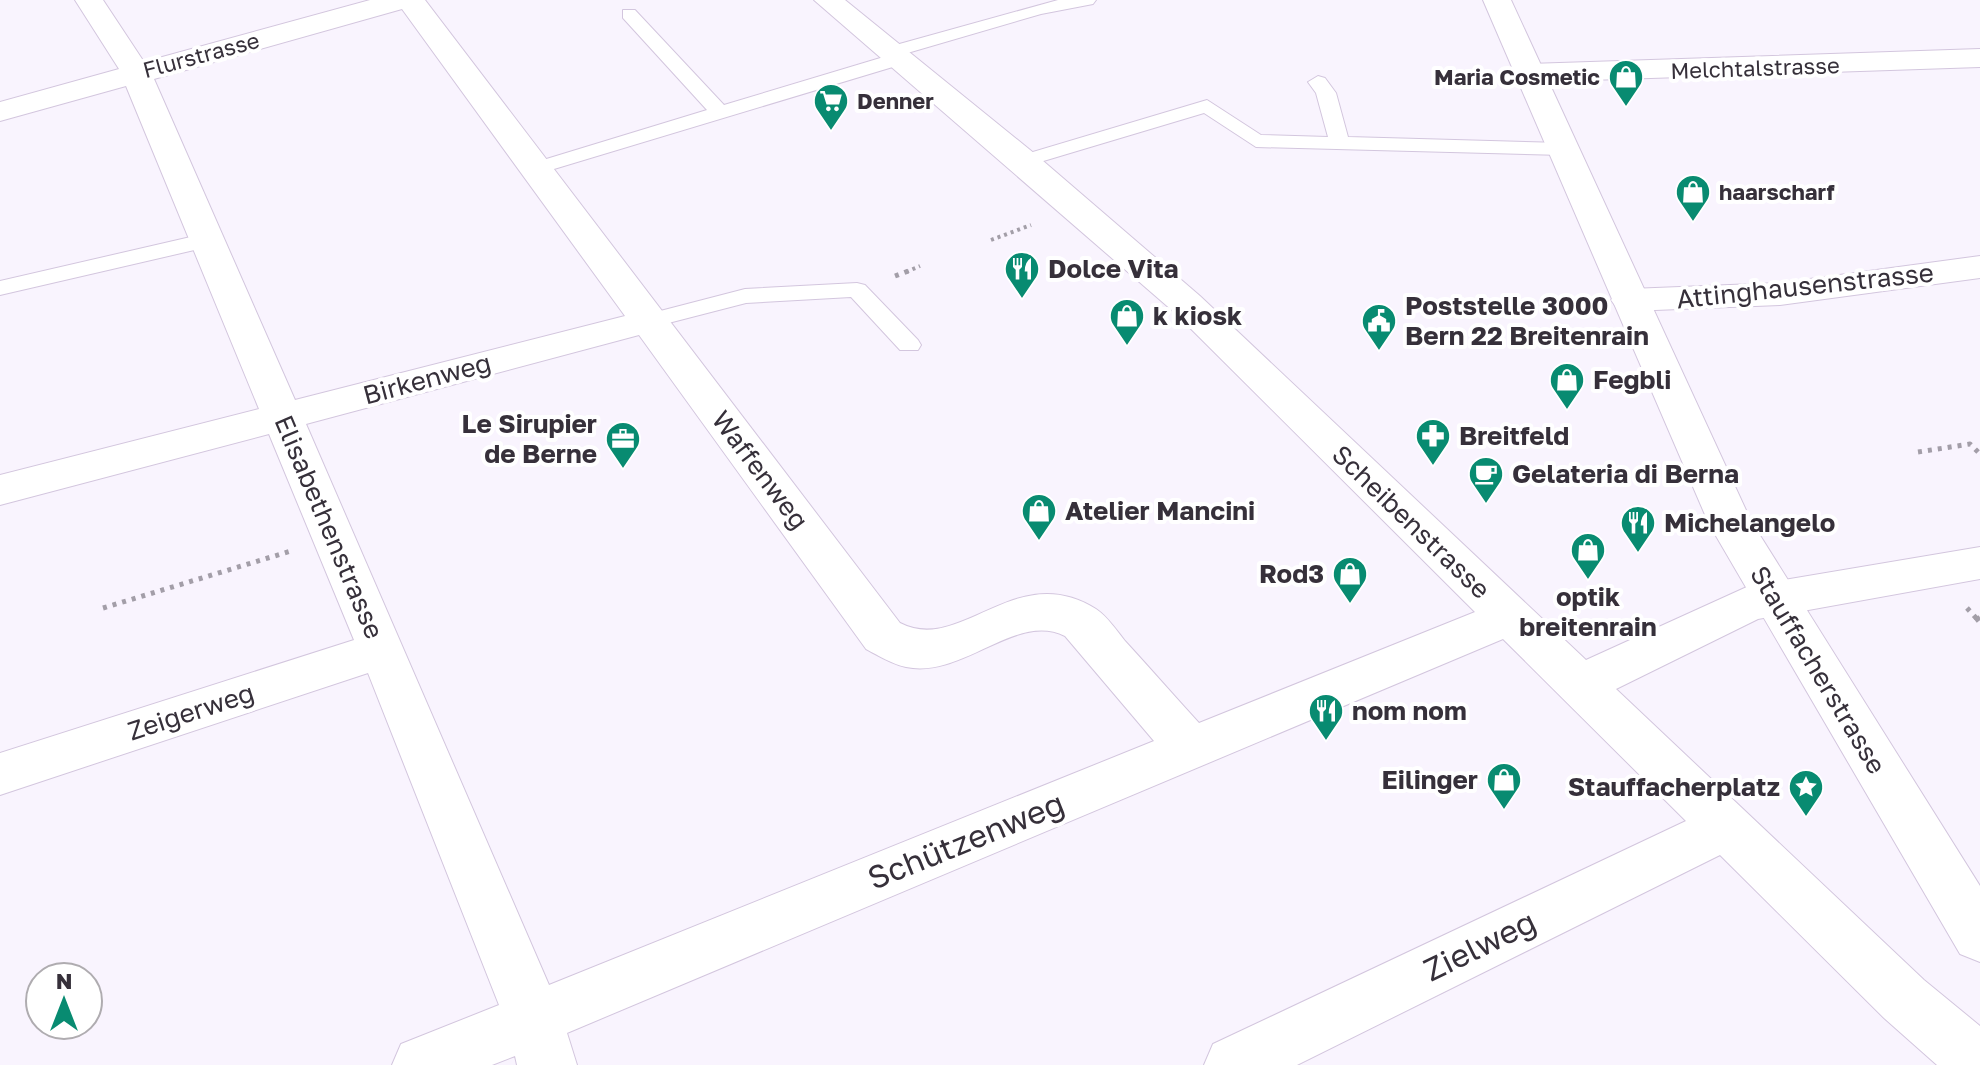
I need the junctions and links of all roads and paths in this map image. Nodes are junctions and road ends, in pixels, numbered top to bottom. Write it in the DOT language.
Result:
graph roads {
  1 [pos="89,0"];
  2 [pos="402,0"];
  3 [pos="410,0"];
  4 [pos="828,0"];
  5 [pos="1087,0"];
  6 [pos="1497,0"];
  7 [pos="629,14"];
  8 [pos="896,56"];
  9 [pos="1980,58"];
  10 [pos="136,73"];
  11 [pos="1529,73"];
  12 [pos="1318,82"];
  13 [pos="0,112"];
  14 [pos="721,114"];
  15 [pos="1340,144"];
  16 [pos="1563,149"];
  17 [pos="1023,161"];
  18 [pos="537,168"];
  19 [pos="208,240"];
  20 [pos="1980,267"];
  21 [pos="0,288"];
  22 [pos="1630,300"];
  23 [pos="649,321"];
  24 [pos="909,345"];
  25 [pos="282,417"];
  26 [pos="1918,452"];
  27 [pos="1980,454"];
  28 [pos="0,490"];
  29 [pos="334,538"];
  30 [pos="1980,563"];
  31 [pos="1774,598"];
  32 [pos="103,608"];
  33 [pos="1510,617"];
  34 [pos="382,650"];
  35 [pos="1579,685"];
  36 [pos="1190,748"];
  37 [pos="0,774"];
  38 [pos="1726,827"];
  39 [pos="1980,936"];
  40 [pos="540,1042"];
  41 [pos="1980,1059"];
  42 [pos="422,1065"];
  43 [pos="1234,1065"];
  1 -- 10 [label="street, Elisabethenstrasse"];
  2 -- 10 [label="street, Flurstrasse"];
  3 -- 18 [label="street, Waffenweg"];
  4 -- 8 [label="street, Scheibenstrasse"];
  5 -- 8 [label="lane"];
  6 -- 11 [label="street, Stauffacherstrasse"];
  7 -- 14 [label="lane"];
  8 -- 14 [label="lane"];
  8 -- 17 [label="street, Scheibenstrasse"];
  9 -- 11 [label="street, Melchtalstrasse"];
  10 -- 13 [label="street, Flurstrasse"];
  10 -- 19 [label="street, Elisabethenstrasse"];
  11 -- 16 [label="street, Stauffacherstrasse"];
  12 -- 15 [label="lane"];
  14 -- 18 [label="lane"];
  15 -- 16 [label="lane"];
  15 -- 17 [label="lane"];
  16 -- 22 [label="street, Stauffacherstrasse"];
  17 -- 33 [label="street, Scheibenstrasse"];
  18 -- 23 [label="street, Waffenweg"];
  19 -- 21 [label="lane"];
  19 -- 25 [label="street, Elisabethenstrasse"];
  20 -- 22 [label="street, Attinghausenstrasse"];
  22 -- 31 [label="street, Stauffacherstrasse"];
  23 -- 24 [label="lane, Birkenweg"];
  23 -- 25 [label="street, Birkenweg"];
  23 -- 36 [label="street, Waffenweg"];
  25 -- 28 [label="street, Birkenweg"];
  25 -- 29 [label="street, Elisabethenstrasse"];
  26 -- 27 [label="path"];
  29 -- 32 [label="path"];
  29 -- 34 [label="street, Elisabethenstrasse"];
  30 -- 31 [label="street"];
  31 -- 35 [label="street"];
  31 -- 39 [label="street, Stauffacherstrasse"];
  33 -- 35 [label="street, Scheibenstrasse"];
  33 -- 36 [label="street, Schützenweg"];
  34 -- 37 [label="street, Zeigerweg"];
  34 -- 40 [label="street, Elisabethenstrasse"];
  35 -- 38 [label="street, Scheibenstrasse"];
  36 -- 40 [label="street, Schützenweg"];
  38 -- 41 [label="street, Scheibenstrasse"];
  38 -- 43 [label="street, Zielweg"];
  40 -- 42 [label="street, Schützenweg"];
}
